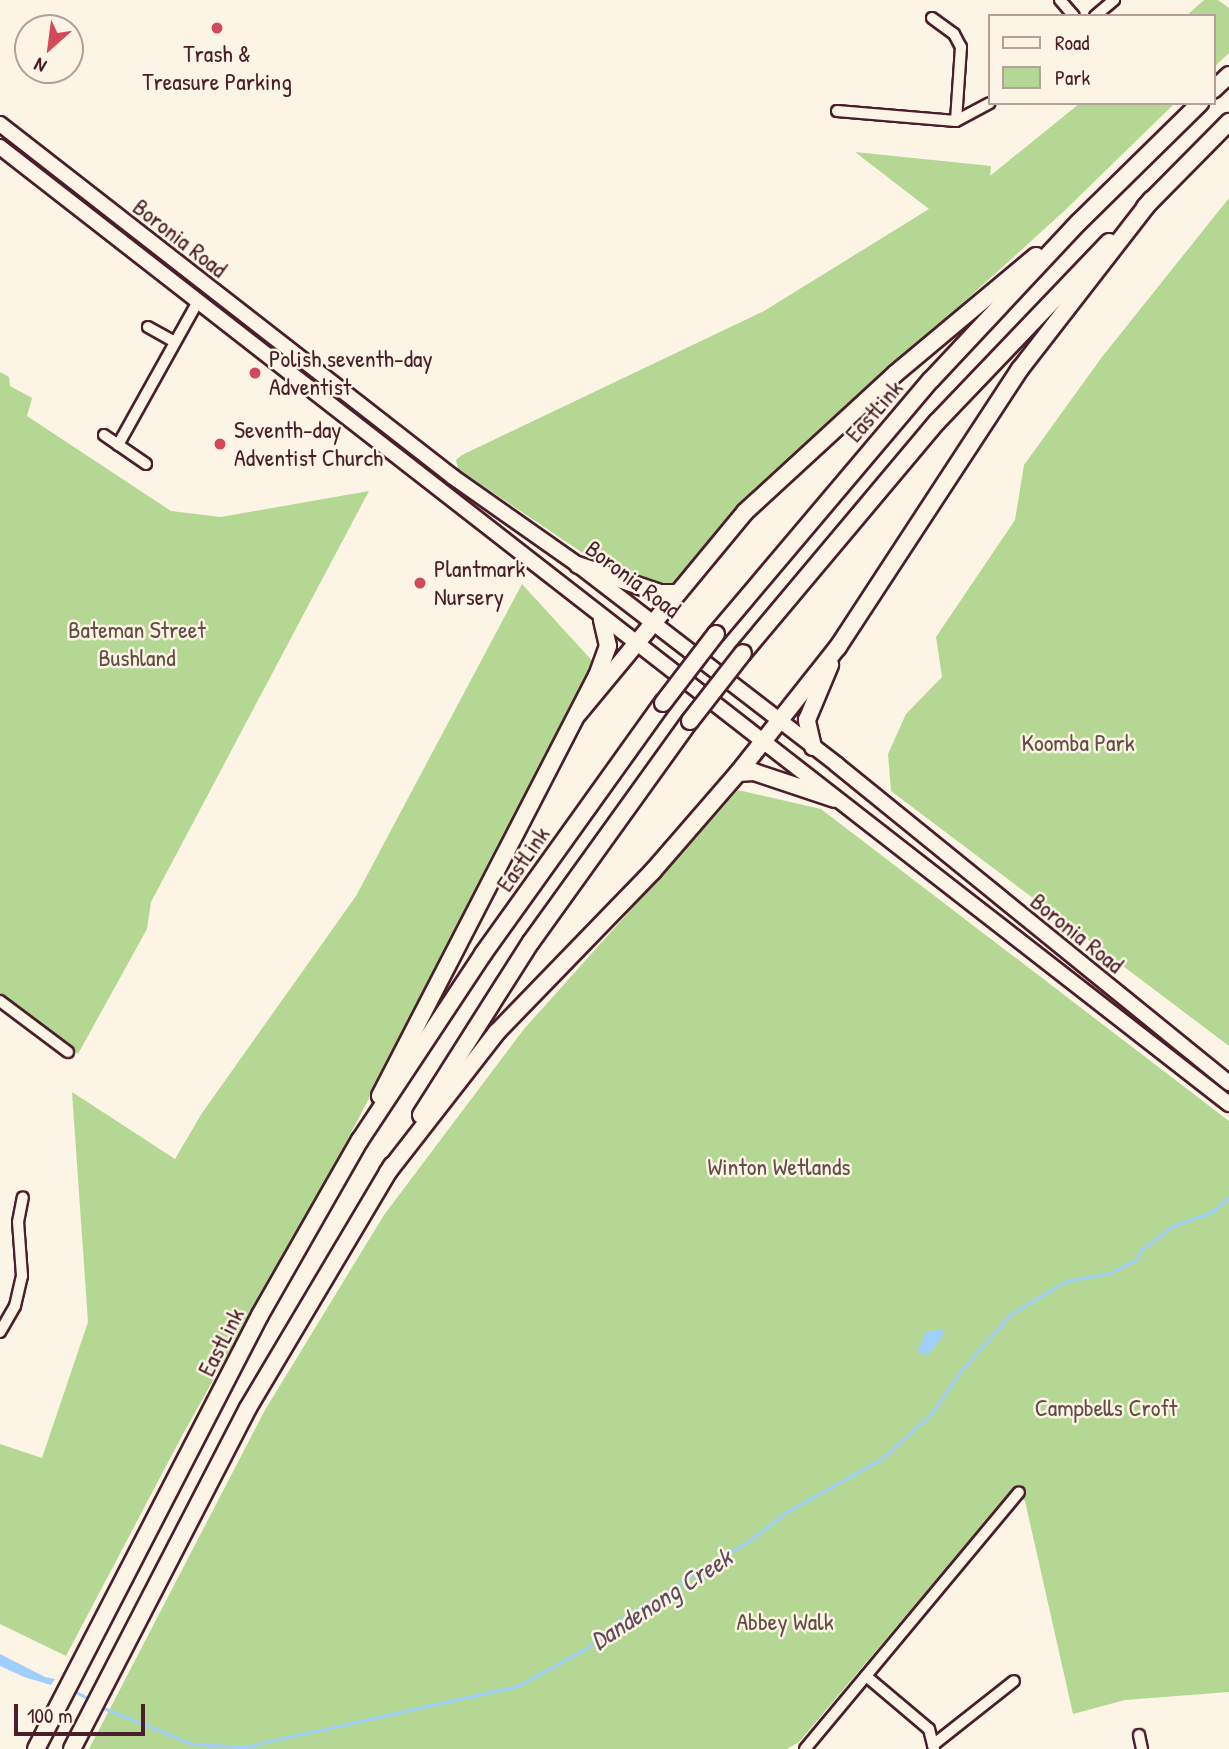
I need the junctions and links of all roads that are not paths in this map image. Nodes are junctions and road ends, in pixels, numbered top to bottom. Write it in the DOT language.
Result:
graph roads {
  1 [pos="1060,0"];
  2 [pos="1114,0"];
  3 [pos="1072,14"];
  4 [pos="1097,14"];
  5 [pos="932,18"];
  6 [pos="1229,75"];
  7 [pos="1215,88"];
  8 [pos="988,104"];
  9 [pos="1198,105"];
  10 [pos="837,111"];
  11 [pos="956,121"];
  12 [pos="1229,122"];
  13 [pos="0,124"];
  14 [pos="0,148"];
  15 [pos="1151,200"];
  16 [pos="1079,222"];
  17 [pos="198,301"];
  18 [pos="148,327"];
  19 [pos="173,341"];
  20 [pos="333,384"];
  21 [pos="329,406"];
  22 [pos="104,435"];
  23 [pos="118,445"];
  24 [pos="146,464"];
  25 [pos="440,467"];
  26 [pos="428,482"];
  27 [pos="506,514"];
  28 [pos="515,550"];
  29 [pos="578,565"];
  30 [pos="677,593"];
  31 [pos="602,620"];
  32 [pos="654,623"];
  33 [pos="635,646"];
  34 [pos="838,646"];
  35 [pos="578,714"];
  36 [pos="779,720"];
  37 [pos="762,743"];
  38 [pos="813,747"];
  39 [pos="738,773"];
  40 [pos="835,799"];
  41 [pos="1080,965"];
  42 [pos="1069,978"];
  43 [pos="0,1001"];
  44 [pos="68,1052"];
  45 [pos="1229,1083"];
  46 [pos="1229,1104"];
  47 [pos="360,1140"];
  48 [pos="387,1172"];
  49 [pos="23,1197"];
  50 [pos="0,1330"];
  51 [pos="1019,1492"];
  52 [pos="866,1676"];
  53 [pos="1014,1682"];
  54 [pos="1139,1735"];
  55 [pos="73,1747"];
  56 [pos="933,1747"];
  57 [pos="36,1749"];
  58 [pos="805,1749"];
  59 [pos="1142,1749"];
  1 -- 3 [label="street"];
  2 -- 4 [label="street"];
  5 -- 11 [label="street"];
  6 -- 7 [label="highway"];
  8 -- 11 [label="street"];
  9 -- 16 [label="highway, EastLink"];
  10 -- 11 [label="street"];
  12 -- 15 [label="highway"];
  13 -- 20 [label="main road, Boronia Road"];
  14 -- 17 [label="main road, Boronia Road"];
  15 -- 34 [label="highway"];
  15 -- 48 [label="highway, bridge"];
  16 -- 30 [label="highway"];
  16 -- 47 [label="highway, EastLink, bridge"];
  17 -- 19 [label="street"];
  17 -- 21 [label="main road, Boronia Road"];
  18 -- 19 [label="street"];
  19 -- 23 [label="street"];
  20 -- 21 [label="main road"];
  20 -- 25 [label="main road, Boronia Road"];
  21 -- 26 [label="main road, Boronia Road"];
  22 -- 23 [label="street"];
  23 -- 24 [label="street"];
  25 -- 26 [label="main road"];
  25 -- 27 [label="main road, Boronia Road"];
  26 -- 28 [label="main road, Boronia Road"];
  27 -- 28 [label="main road"];
  27 -- 29 [label="main road, Boronia Road"];
  28 -- 31 [label="main road, Boronia Road"];
  29 -- 30 [label="highway"];
  29 -- 32 [label="main road, Boronia Road"];
  30 -- 32 [label="highway"];
  31 -- 33 [label="main road, Boronia Road"];
  31 -- 35 [label="highway"];
  32 -- 33 [label="highway"];
  32 -- 36 [label="main road, Boronia Road"];
  33 -- 35 [label="highway"];
  33 -- 37 [label="main road, Boronia Road"];
  34 -- 36 [label="highway"];
  34 -- 38 [label="highway"];
  35 -- 47 [label="highway"];
  36 -- 37 [label="highway"];
  36 -- 38 [label="main road, Boronia Road"];
  37 -- 39 [label="highway"];
  37 -- 40 [label="main road, Boronia Road"];
  38 -- 41 [label="main road, Boronia Road"];
  39 -- 40 [label="highway"];
  39 -- 48 [label="highway"];
  40 -- 42 [label="main road, Boronia Road"];
  41 -- 42 [label="main road"];
  41 -- 45 [label="main road, Boronia Road"];
  42 -- 46 [label="main road, Boronia Road"];
  43 -- 44 [label="street"];
  47 -- 57 [label="highway, EastLink"];
  48 -- 55 [label="highway"];
  49 -- 50 [label="street"];
  51 -- 52 [label="street"];
  52 -- 56 [label="street"];
  52 -- 58 [label="street"];
  53 -- 56 [label="street"];
  54 -- 59 [label="street"];
}
